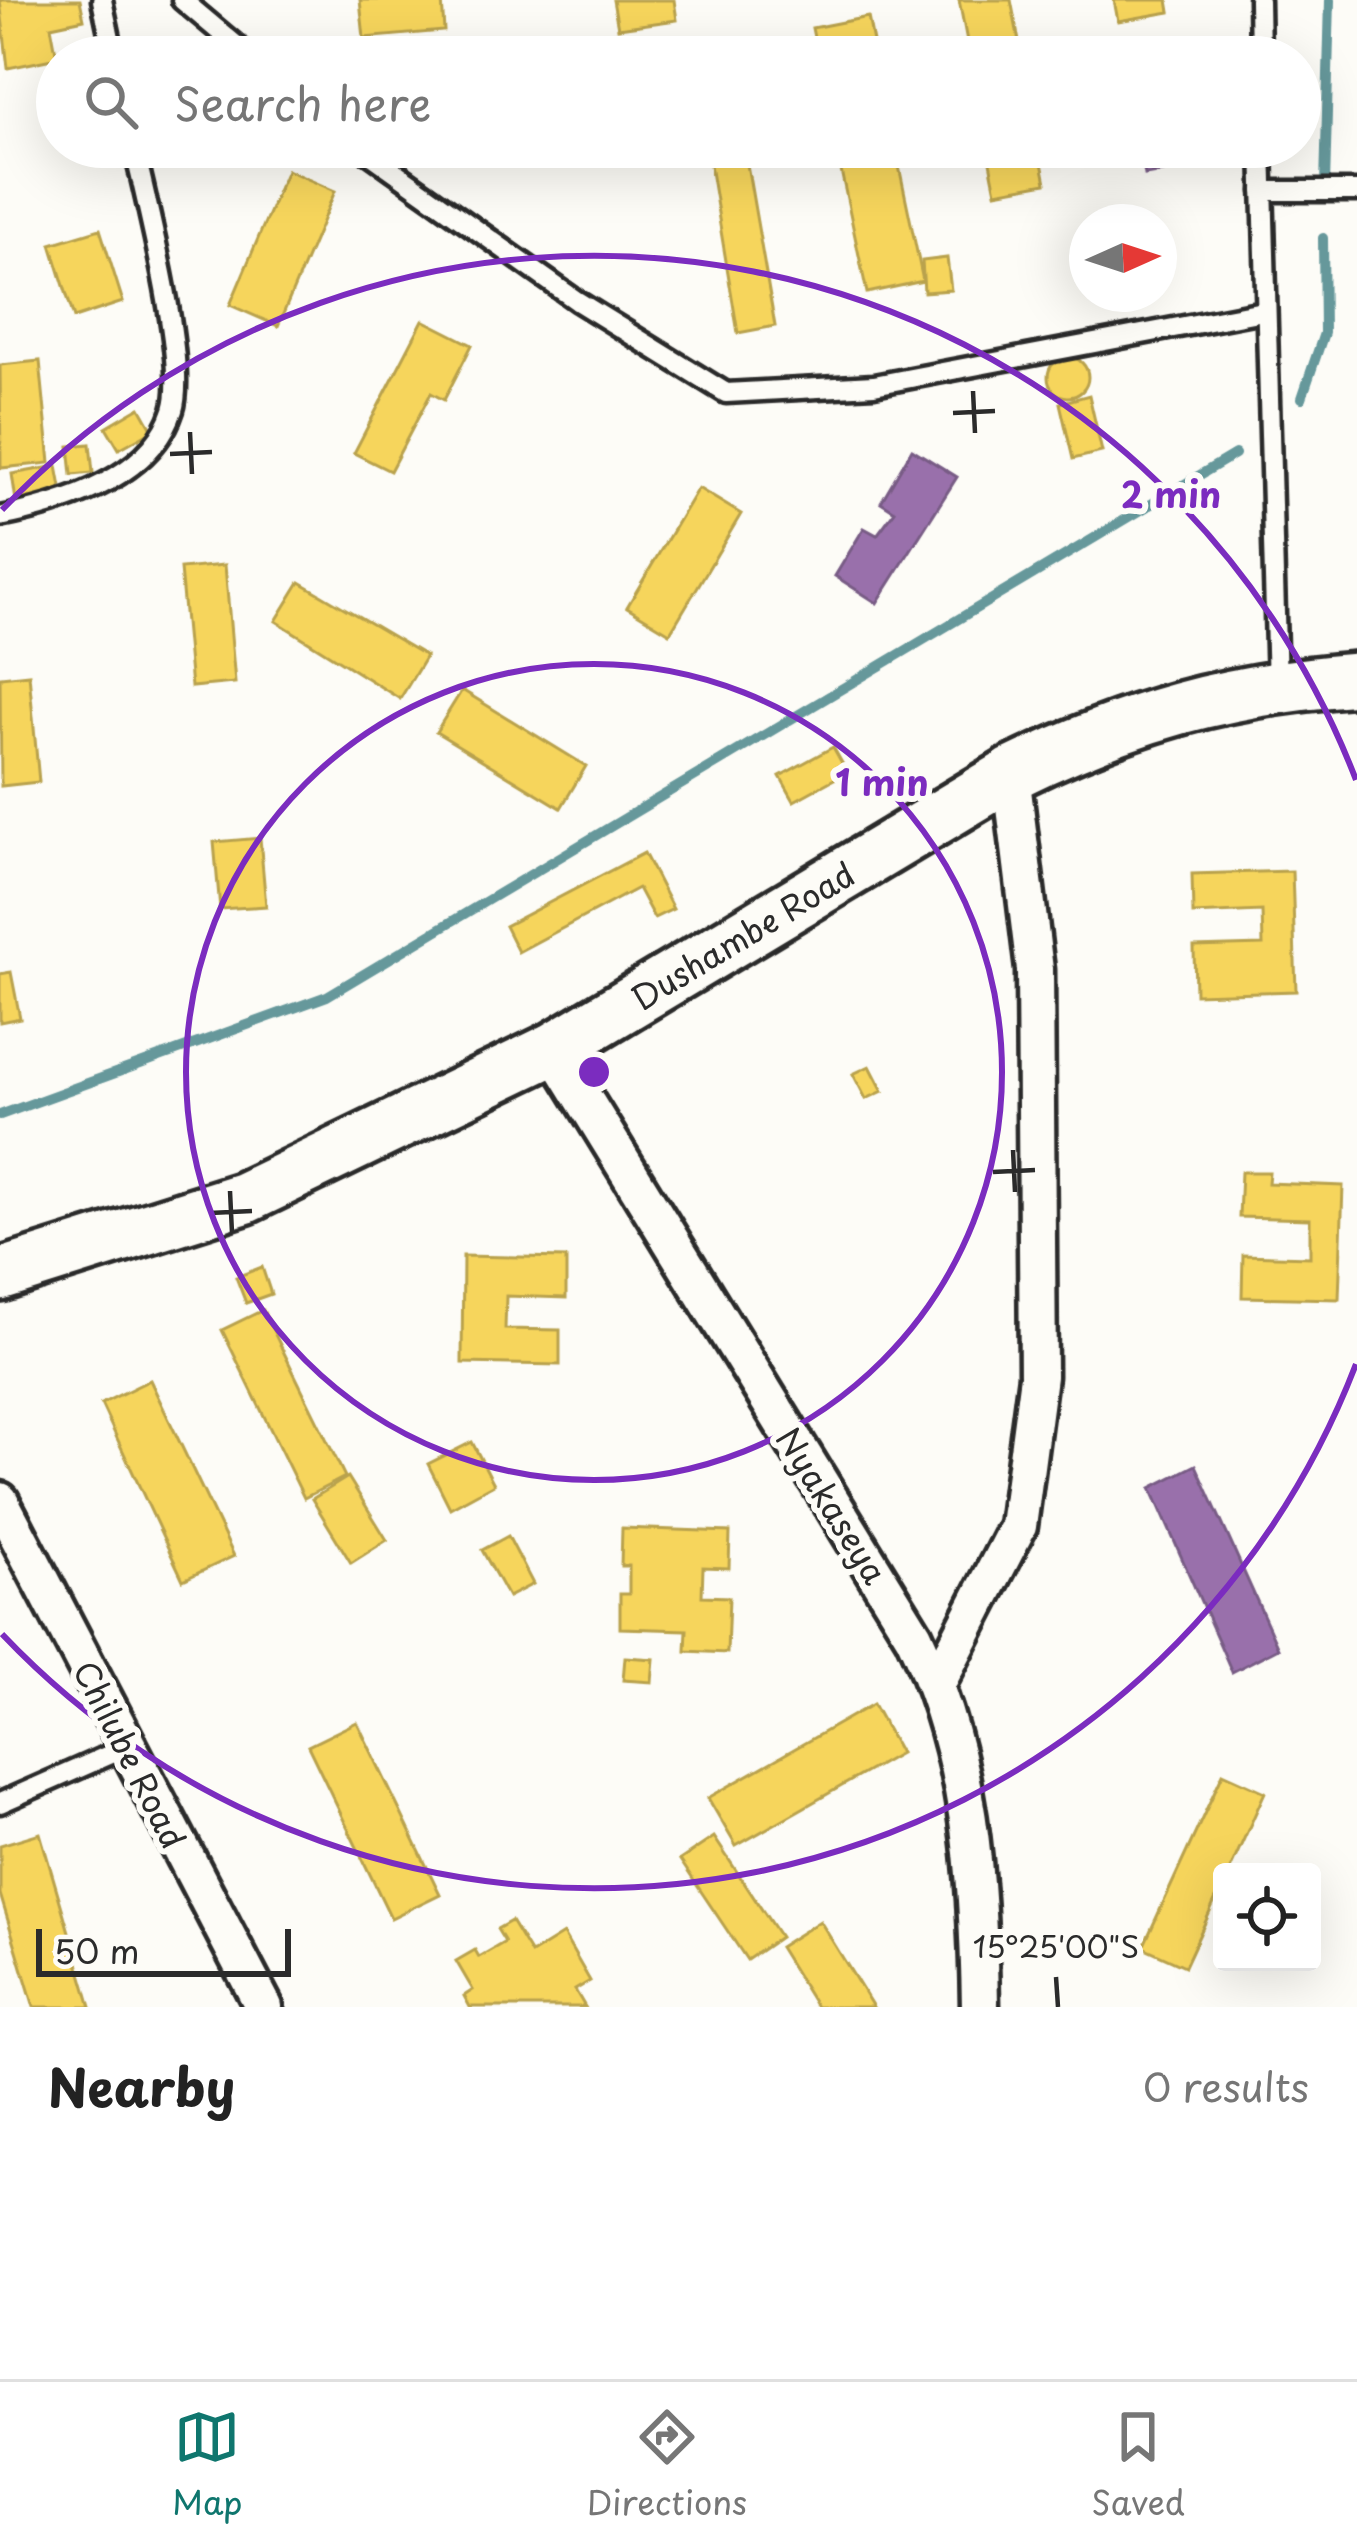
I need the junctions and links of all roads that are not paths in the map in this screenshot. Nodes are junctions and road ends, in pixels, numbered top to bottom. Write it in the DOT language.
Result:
graph roads {
  1 [pos="102,0"];
  2 [pos="182,0"];
  3 [pos="1259,0"];
  4 [pos="110,36"];
  5 [pos="225,36"];
  6 [pos="1260,36"];
  7 [pos="138,168"];
  8 [pos="390,168"];
  9 [pos="1262,168"];
  10 [pos="1263,190"];
  11 [pos="1357,191"];
  12 [pos="1263,311"];
  13 [pos="0,517"];
  14 [pos="1357,680"];
  15 [pos="1277,685"];
  16 [pos="1011,774"];
  17 [pos="553,1049"];
  18 [pos="0,1275"];
  19 [pos="0,1501"];
  20 [pos="937,1683"];
  21 [pos="127,1747"];
  22 [pos="0,1803"];
  23 [pos="264,2007"];
  24 [pos="980,2007"];
  1 -- 4 [label="lane"];
  2 -- 5 [label="lane"];
  3 -- 6 [label="lane"];
  7 -- 13 [label="lane"];
  8 -- 12 [label="lane"];
  9 -- 10 [label="lane"];
  10 -- 11 [label="lane"];
  10 -- 12 [label="lane"];
  12 -- 15 [label="lane"];
  14 -- 15 [label="street, Dushambe Road"];
  15 -- 16 [label="street, Dushambe Road"];
  16 -- 17 [label="street, Dushambe Road"];
  16 -- 20 [label="street"];
  17 -- 18 [label="street, Dushambe Road"];
  17 -- 20 [label="street, Nyakaseya"];
  19 -- 21 [label="street, Chilube Road"];
  20 -- 24 [label="street, Nyakaseya"];
  21 -- 22 [label="lane"];
  21 -- 23 [label="street, Chilube Road"];
}
